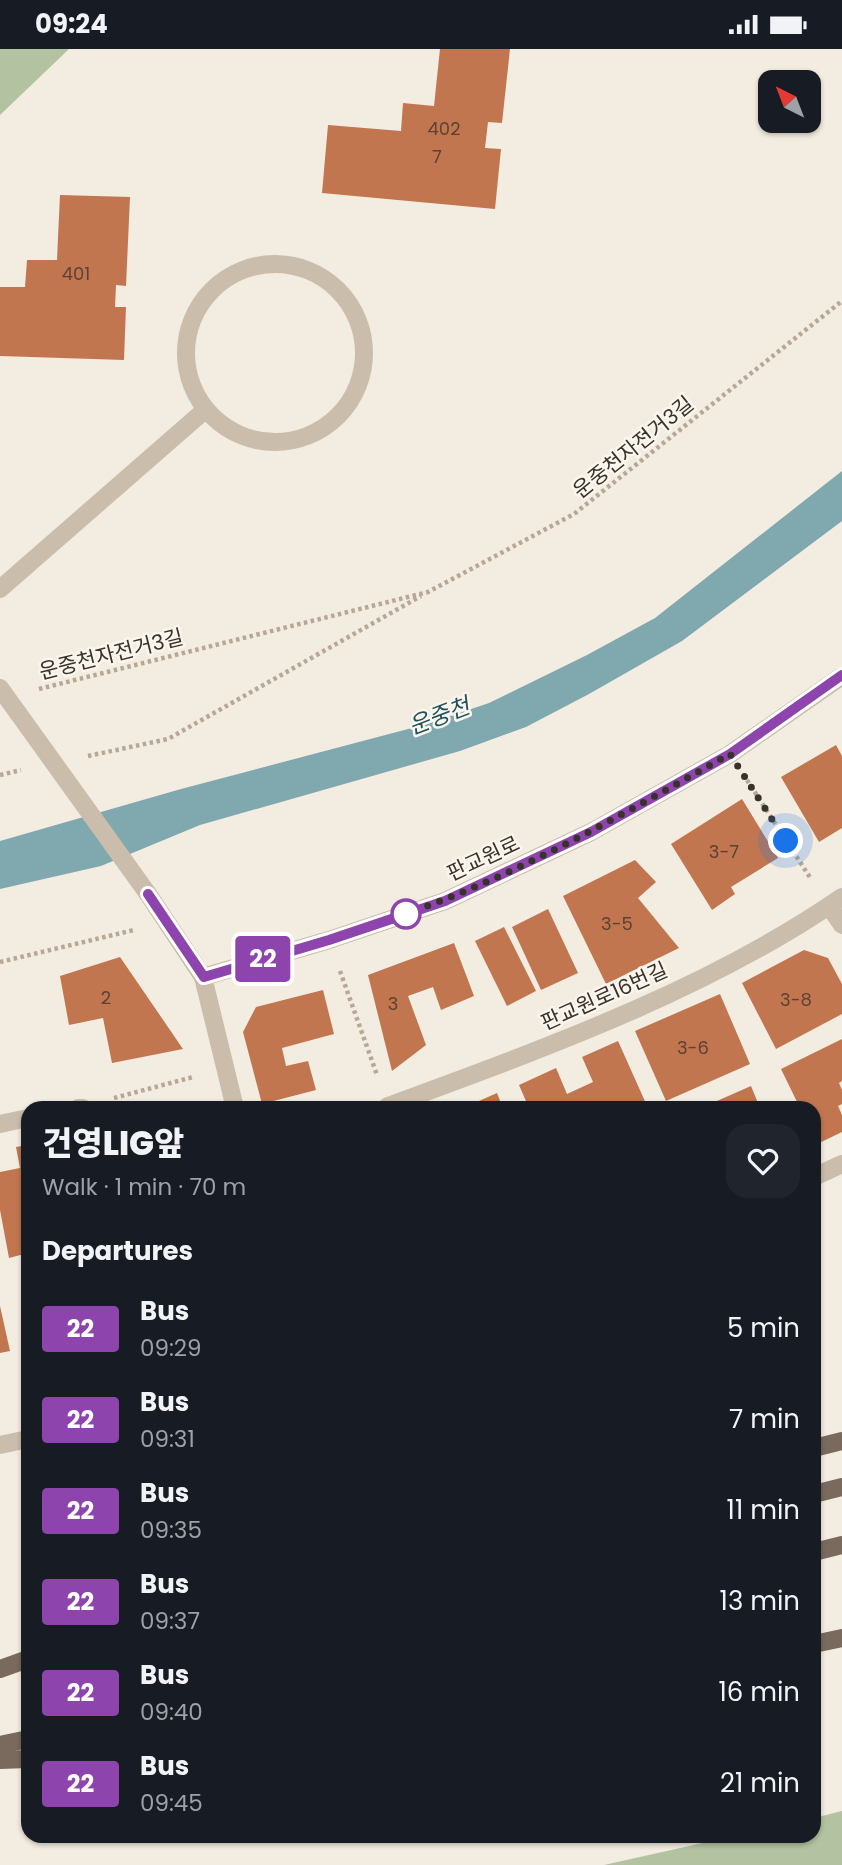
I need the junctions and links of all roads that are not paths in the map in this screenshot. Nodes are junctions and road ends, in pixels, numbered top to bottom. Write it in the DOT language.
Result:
graph roads {
  1 [pos="205,410"];
  2 [pos="0,589"];
  3 [pos="842,675"];
  4 [pos="3,692"];
  5 [pos="835,901"];
  6 [pos="842,925"];
  7 [pos="204,977"];
  8 [pos="233,1101"];
  9 [pos="404,1101"];
  10 [pos="21,1120"];
  11 [pos="0,1124"];
  12 [pos="842,1164"];
  13 [pos="821,1174"];
  14 [pos="21,1440"];
  15 [pos="842,1441"];
  16 [pos="0,1445"];
  17 [pos="821,1446"];
  18 [pos="842,1487"];
  19 [pos="821,1492"];
  20 [pos="842,1545"];
  21 [pos="821,1550"];
  22 [pos="842,1639"];
  23 [pos="821,1643"];
  24 [pos="21,1662"];
  25 [pos="0,1669"];
  26 [pos="21,1674"];
  27 [pos="0,1678"];
  28 [pos="21,1740"];
  29 [pos="0,1745"];
  30 [pos="21,1759"];
  31 [pos="0,1760"];
  1 -- 1 [label="street"];
  1 -- 2 [label="street"];
  3 -- 7 [label="street, 판교원로"];
  4 -- 7 [label="street, bridge"];
  5 -- 6 [label="street"];
  5 -- 9 [label="street, 판교원로16번길"];
  7 -- 8 [label="street"];
  10 -- 11 [label="street"];
  12 -- 13 [label="street"];
  14 -- 16 [label="street"];
  15 -- 17 [label="main road"];
  18 -- 19 [label="main road"];
  20 -- 21 [label="main road"];
  22 -- 23 [label="main road"];
  24 -- 25 [label="main road"];
  26 -- 27 [label="main road"];
  28 -- 29 [label="main road"];
  30 -- 31 [label="main road"];
}
